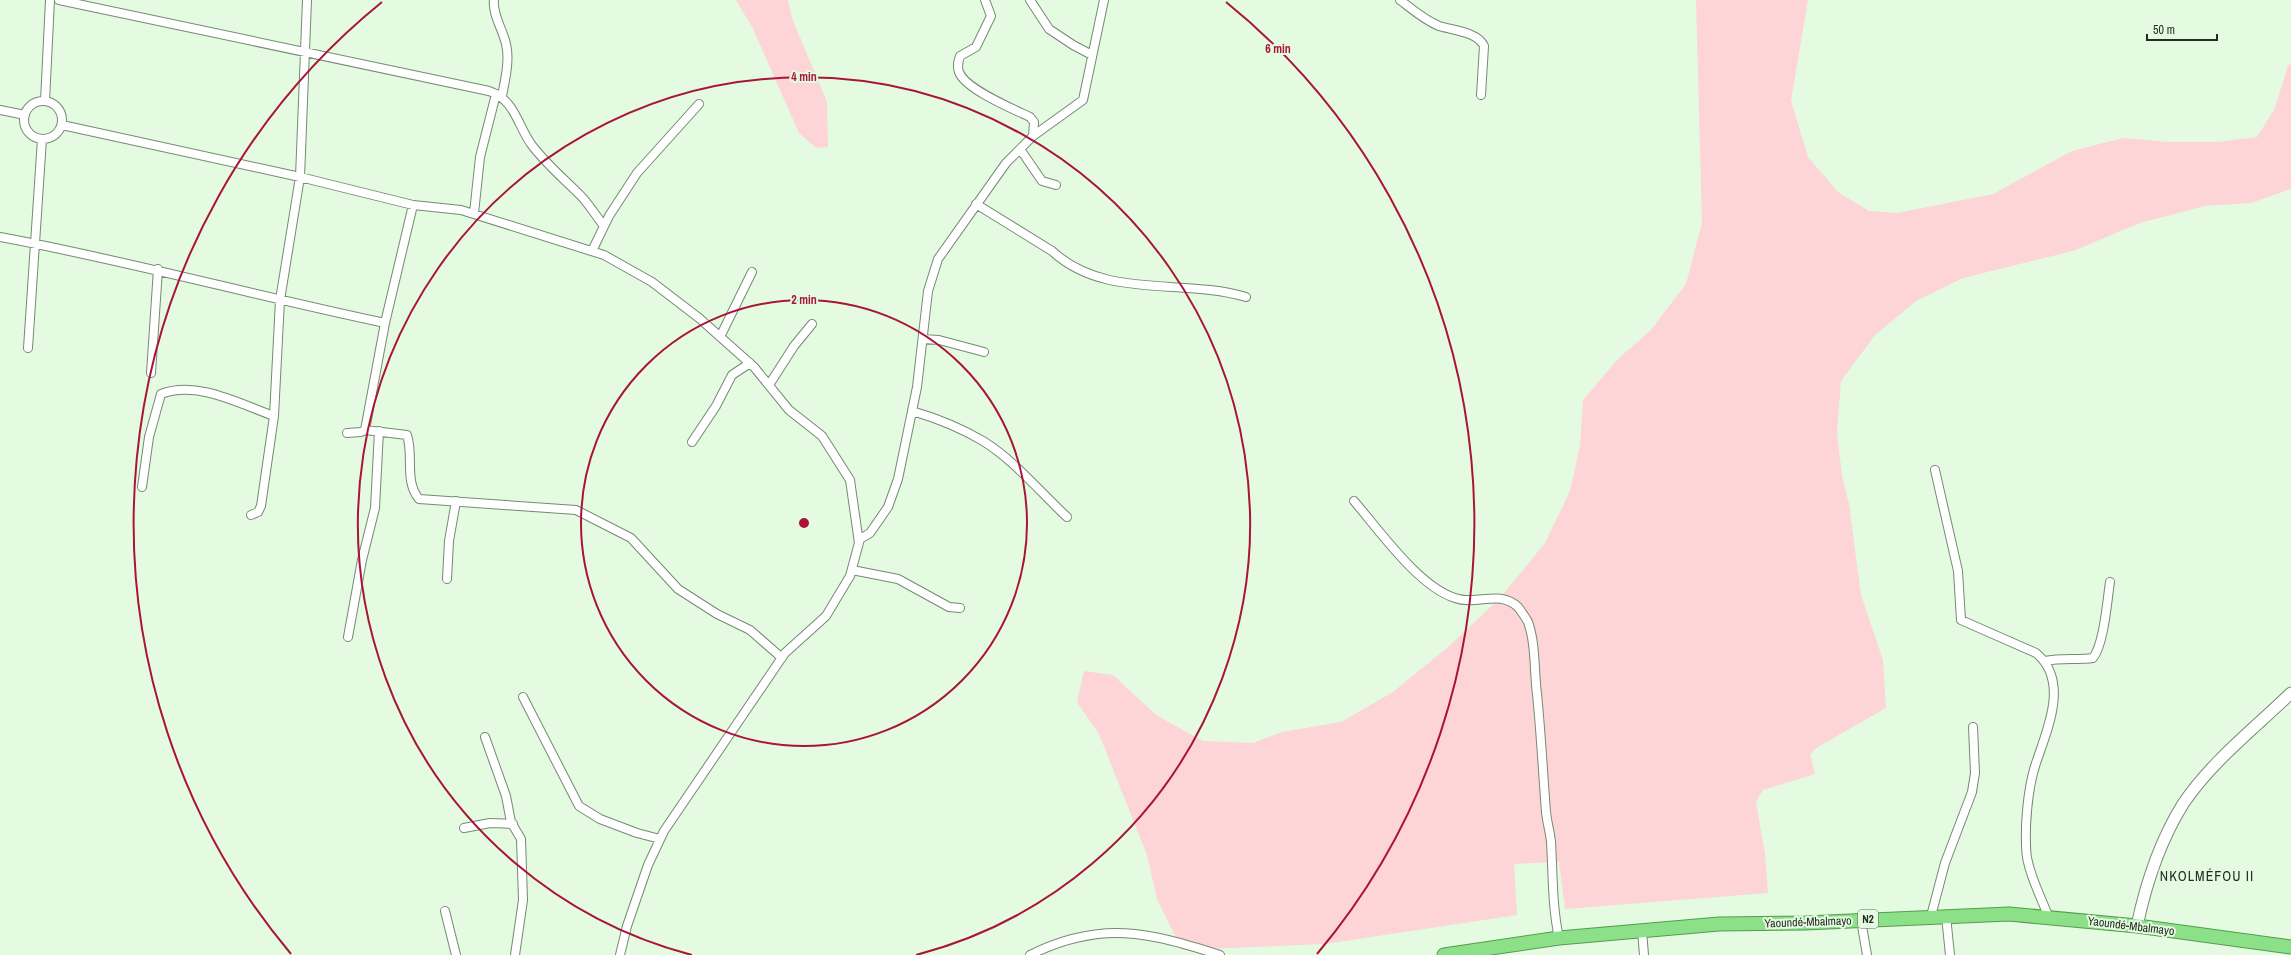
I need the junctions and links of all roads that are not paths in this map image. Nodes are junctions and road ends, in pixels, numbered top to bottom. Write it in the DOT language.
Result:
graph roads {
  1 [pos="50,0"];
  2 [pos="59,0"];
  3 [pos="307,0"];
  4 [pos="494,0"];
  5 [pos="985,0"];
  6 [pos="1030,0"];
  7 [pos="1104,0"];
  8 [pos="1400,0"];
  9 [pos="305,52"];
  10 [pos="1092,55"];
  11 [pos="499,95"];
  12 [pos="1481,95"];
  13 [pos="45,101"];
  14 [pos="699,104"];
  15 [pos="0,110"];
  16 [pos="25,115"];
  17 [pos="62,124"];
  18 [pos="1033,136"];
  19 [pos="42,139"];
  20 [pos="1020,149"];
  21 [pos="300,177"];
  22 [pos="1056,185"];
  23 [pos="976,204"];
  24 [pos="413,205"];
  25 [pos="474,213"];
  26 [pos="604,226"];
  27 [pos="0,237"];
  28 [pos="36,244"];
  29 [pos="592,251"];
  30 [pos="158,269"];
  31 [pos="752,272"];
  32 [pos="1246,297"];
  33 [pos="280,300"];
  34 [pos="385,323"];
  35 [pos="812,324"];
  36 [pos="720,337"];
  37 [pos="923,339"];
  38 [pos="28,348"];
  39 [pos="984,352"];
  40 [pos="750,363"];
  41 [pos="151,373"];
  42 [pos="769,385"];
  43 [pos="912,411"];
  44 [pos="274,416"];
  45 [pos="365,430"];
  46 [pos="379,430"];
  47 [pos="347,433"];
  48 [pos="692,442"];
  49 [pos="1935,470"];
  50 [pos="142,487"];
  51 [pos="456,501"];
  52 [pos="1354,501"];
  53 [pos="251,515"];
  54 [pos="1067,517"];
  55 [pos="859,544"];
  56 [pos="852,570"];
  57 [pos="447,579"];
  58 [pos="2110,582"];
  59 [pos="960,608"];
  60 [pos="348,637"];
  61 [pos="782,658"];
  62 [pos="2045,661"];
  63 [pos="2291,693"];
  64 [pos="523,697"];
  65 [pos="1973,727"];
  66 [pos="485,737"];
  67 [pos="513,824"];
  68 [pos="464,828"];
  69 [pos="660,839"];
  70 [pos="445,911"];
  71 [pos="1931,916"];
  72 [pos="1946,916"];
  73 [pos="2048,916"];
  74 [pos="1861,920"];
  75 [pos="2137,926"];
  76 [pos="1642,931"];
  77 [pos="1559,938"];
  78 [pos="2291,947"];
  79 [pos="456,955"];
  80 [pos="515,955"];
  81 [pos="620,955"];
  82 [pos="1030,955"];
  83 [pos="1220,955"];
  84 [pos="1444,955"];
  85 [pos="1644,955"];
  86 [pos="1867,955"];
  87 [pos="1950,955"];
  1 -- 13 [label="street"];
  2 -- 9 [label="street"];
  3 -- 9 [label="street"];
  4 -- 11 [label="street"];
  5 -- 18 [label="street"];
  6 -- 10 [label="street"];
  7 -- 10 [label="street"];
  8 -- 12 [label="street"];
  9 -- 11 [label="street"];
  9 -- 21 [label="street"];
  10 -- 18 [label="street"];
  11 -- 25 [label="street"];
  11 -- 26 [label="street"];
  13 -- 16 [label="street"];
  13 -- 17 [label="street"];
  14 -- 26 [label="street"];
  15 -- 16 [label="street"];
  16 -- 19 [label="street"];
  17 -- 19 [label="street"];
  17 -- 21 [label="street"];
  18 -- 20 [label="street"];
  19 -- 28 [label="street"];
  20 -- 22 [label="street"];
  20 -- 23 [label="street"];
  21 -- 24 [label="street"];
  21 -- 33 [label="street"];
  23 -- 32 [label="street"];
  23 -- 37 [label="street"];
  24 -- 25 [label="street"];
  24 -- 34 [label="street"];
  25 -- 29 [label="street"];
  26 -- 29 [label="street"];
  27 -- 28 [label="street"];
  28 -- 30 [label="street"];
  28 -- 38 [label="street"];
  29 -- 36 [label="street"];
  30 -- 33 [label="street"];
  30 -- 41 [label="street"];
  31 -- 36 [label="street"];
  33 -- 34 [label="street"];
  33 -- 44 [label="street"];
  34 -- 45 [label="street"];
  35 -- 42 [label="street"];
  36 -- 40 [label="street"];
  37 -- 39 [label="street"];
  37 -- 43 [label="street"];
  40 -- 42 [label="street"];
  40 -- 48 [label="street"];
  42 -- 55 [label="street"];
  43 -- 54 [label="street"];
  43 -- 55 [label="street"];
  44 -- 50 [label="street"];
  44 -- 53 [label="street"];
  45 -- 46 [label="street"];
  45 -- 47 [label="street"];
  46 -- 51 [label="street"];
  46 -- 60 [label="street"];
  49 -- 62 [label="street"];
  51 -- 57 [label="street"];
  51 -- 61 [label="street"];
  52 -- 77 [label="street"];
  55 -- 56 [label="street"];
  56 -- 59 [label="street"];
  56 -- 61 [label="street"];
  58 -- 62 [label="street"];
  61 -- 69 [label="street"];
  62 -- 73 [label="street"];
  63 -- 75 [label="main road"];
  64 -- 69 [label="street"];
  65 -- 71 [label="street"];
  66 -- 67 [label="street"];
  67 -- 68 [label="street"];
  67 -- 80 [label="street"];
  69 -- 81 [label="street"];
  70 -- 79 [label="street"];
  71 -- 72 [label="highway, Yaoundé-Mbalmayo / N2"];
  71 -- 74 [label="highway, Yaoundé-Mbalmayo / N2"];
  72 -- 73 [label="highway, Yaoundé-Mbalmayo / N2"];
  72 -- 87 [label="street"];
  73 -- 75 [label="highway, Yaoundé-Mbalmayo / N2"];
  74 -- 76 [label="highway, Yaoundé-Mbalmayo / N2"];
  74 -- 86 [label="street"];
  75 -- 78 [label="highway, Yaoundé-Mbalmayo / N2"];
  76 -- 77 [label="highway, Yaoundé-Mbalmayo / N2"];
  76 -- 85 [label="street"];
  77 -- 84 [label="highway, Yaoundé-Mbalmayo / N2"];
  82 -- 83 [label="street"];
}
